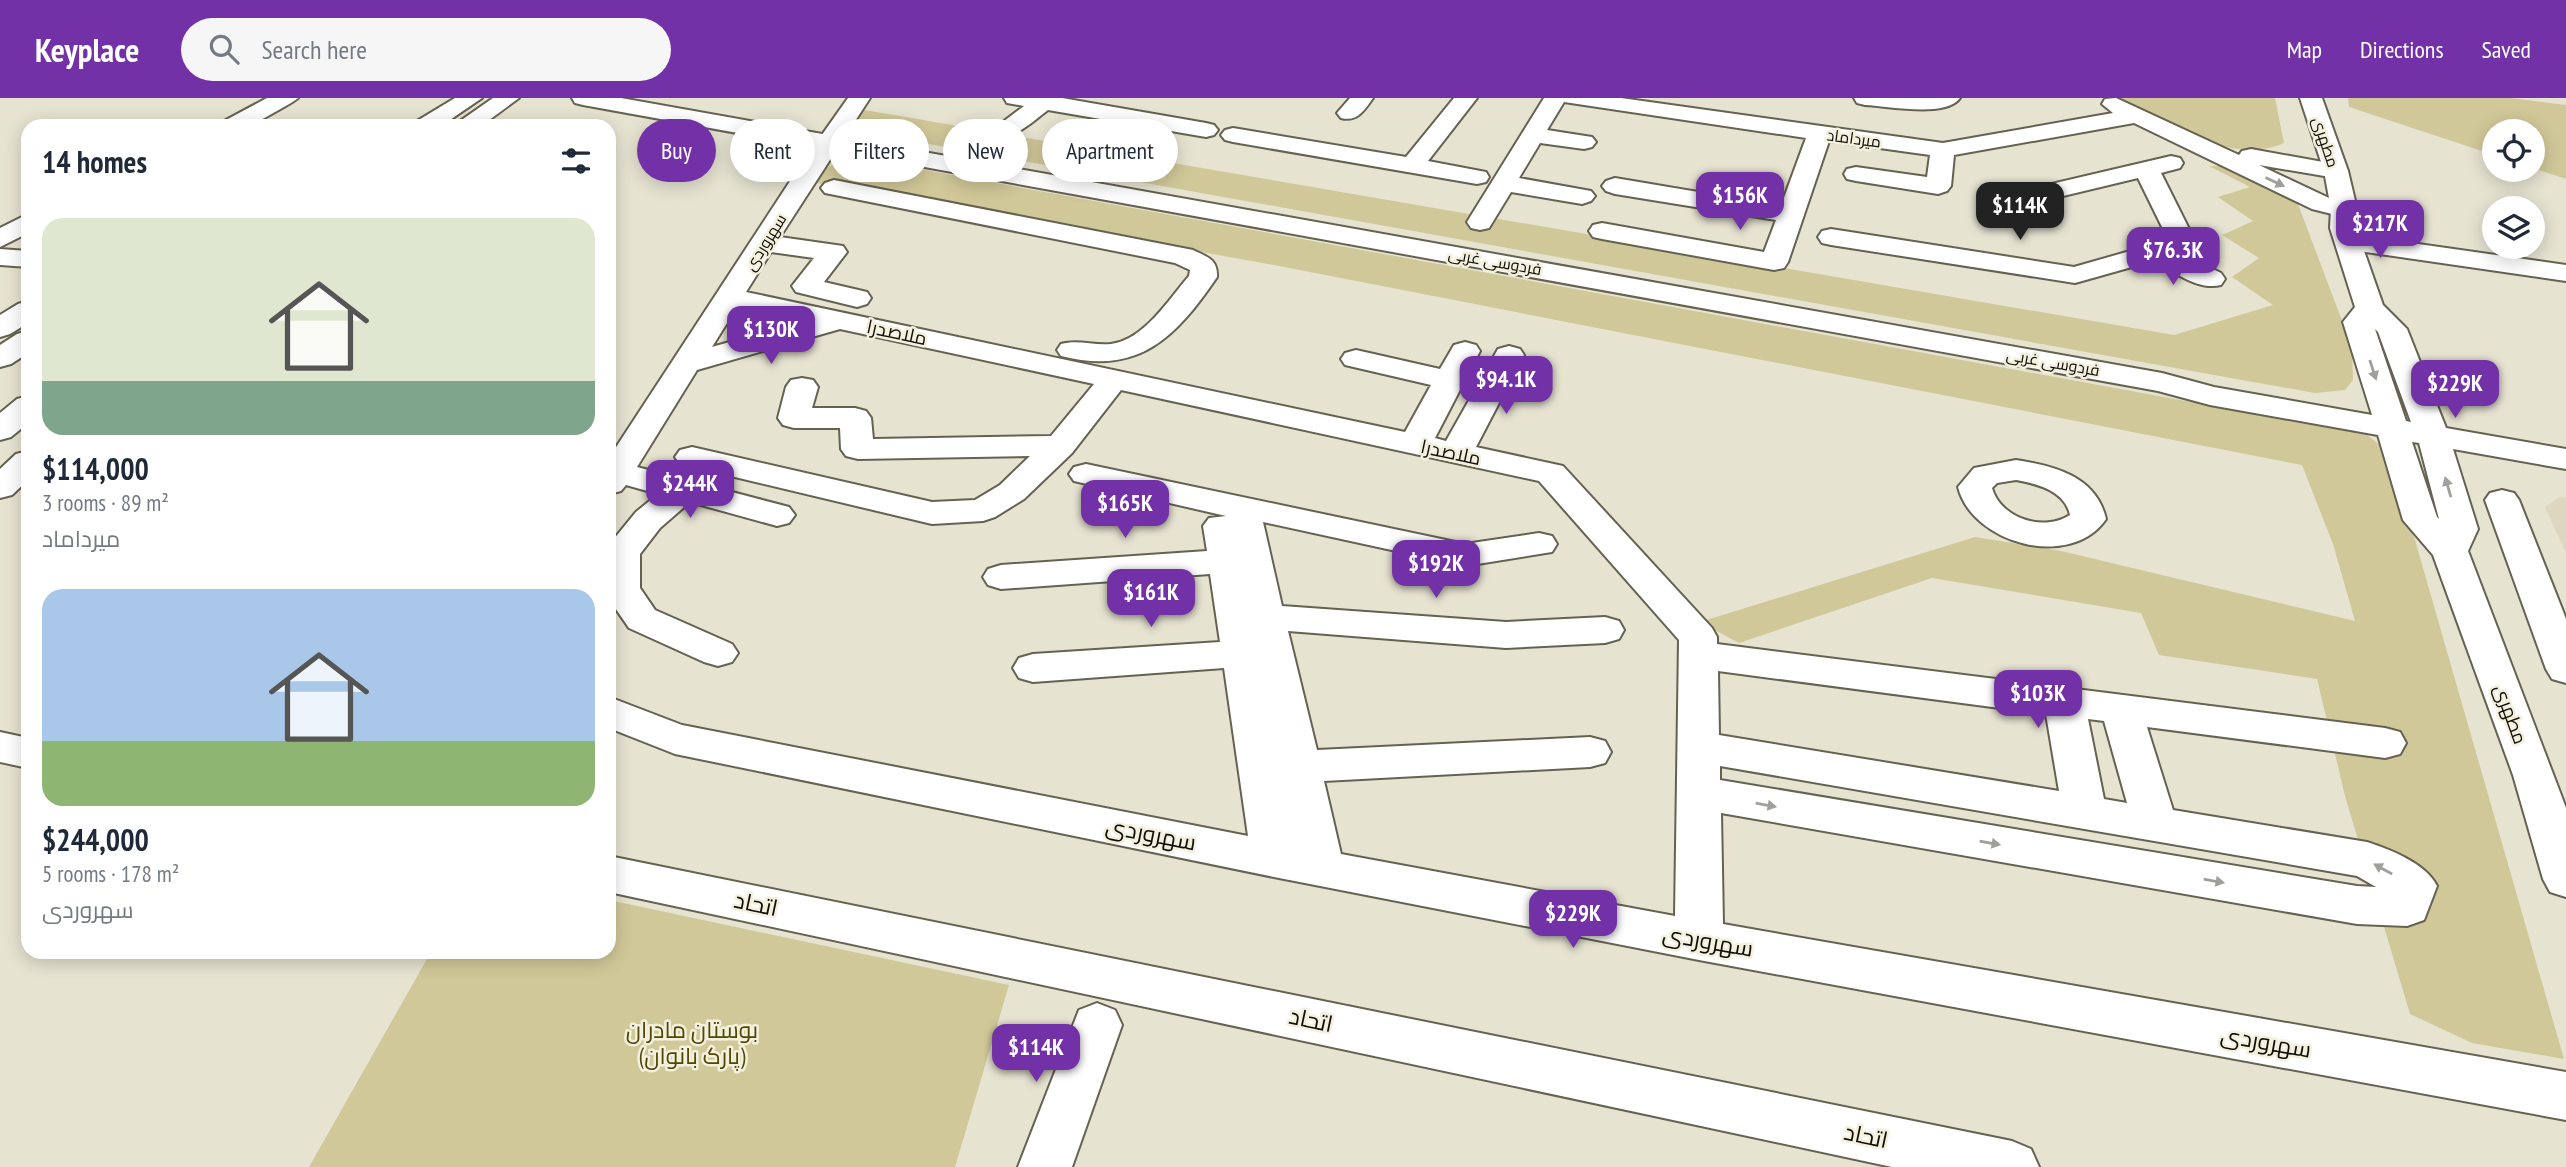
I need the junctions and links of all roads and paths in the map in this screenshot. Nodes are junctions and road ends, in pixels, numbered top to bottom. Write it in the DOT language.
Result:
graph roads {
  1 [pos="253,98"];
  2 [pos="288,98"];
  3 [pos="471,98"];
  4 [pos="508,98"];
  5 [pos="583,98"];
  6 [pos="859,98"];
  7 [pos="1015,98"];
  8 [pos="1466,98"];
  9 [pos="1555,98"];
  10 [pos="1572,98"];
  11 [pos="1865,98"];
  12 [pos="1949,98"];
  13 [pos="2102,98"];
  14 [pos="2289,98"];
  15 [pos="2311,98"];
  16 [pos="1047,101"];
  17 [pos="2135,116"];
  18 [pos="226,119"];
  19 [pos="231,119"];
  20 [pos="436,119"];
  21 [pos="476,119"];
  22 [pos="844,119"];
  23 [pos="1020,119"];
  24 [pos="1206,130"];
  25 [pos="1819,133"];
  26 [pos="1234,135"];
  27 [pos="1532,135"];
  28 [pos="829,141"];
  29 [pos="1584,142"];
  30 [pos="2191,143"];
  31 [pos="1943,150"];
  32 [pos="2215,154"];
  33 [pos="929,159"];
  34 [pos="1412,166"];
  35 [pos="2146,168"];
  36 [pos="2325,169"];
  37 [pos="1856,174"];
  38 [pos="1477,177"];
  39 [pos="1621,178"];
  40 [pos="1504,183"];
  41 [pos="834,188"];
  42 [pos="1582,196"];
  43 [pos="1795,205"];
  44 [pos="1992,205"];
  45 [pos="2339,220"];
  46 [pos="1480,222"];
  47 [pos="21,226"];
  48 [pos="1602,231"];
  49 [pos="1831,237"];
  50 [pos="0,239"];
  51 [pos="764,243"];
  52 [pos="2155,252"];
  53 [pos="0,257"];
  54 [pos="21,258"];
  55 [pos="2566,272"];
  56 [pos="2211,279"];
  57 [pos="731,297"];
  58 [pos="2370,308"];
  59 [pos="840,320"];
  60 [pos="12,326"];
  61 [pos="1465,351"];
  62 [pos="1509,355"];
  63 [pos="0,358"];
  64 [pos="1356,359"];
  65 [pos="687,363"];
  66 [pos="1114,379"];
  67 [pos="1449,380"];
  68 [pos="802,387"];
  69 [pos="21,412"];
  70 [pos="2390,421"];
  71 [pos="2430,429"];
  72 [pos="0,430"];
  73 [pos="1415,444"];
  74 [pos="1060,446"];
  75 [pos="2566,446"];
  76 [pos="1456,453"];
  77 [pos="2566,459"];
  78 [pos="21,468"];
  79 [pos="616,473"];
  80 [pos="687,473"];
  81 [pos="1086,474"];
  82 [pos="616,478"];
  83 [pos="0,488"];
  84 [pos="2502,500"];
  85 [pos="1228,502"];
  86 [pos="777,514"];
  87 [pos="1539,544"];
  88 [pos="2450,551"];
  89 [pos="1240,561"];
  90 [pos="1001,577"];
  91 [pos="1605,630"];
  92 [pos="1259,640"];
  93 [pos="718,653"];
  94 [pos="1698,655"];
  95 [pos="1033,668"];
  96 [pos="2566,669"];
  97 [pos="2064,702"];
  98 [pos="2121,710"];
  99 [pos="616,715"];
  100 [pos="2385,743"];
  101 [pos="0,747"];
  102 [pos="1698,747"];
  103 [pos="21,751"];
  104 [pos="1590,752"];
  105 [pos="1299,767"];
  106 [pos="2534,775"];
  107 [pos="1698,793"];
  108 [pos="2566,804"];
  109 [pos="2085,812"];
  110 [pos="2155,824"];
  111 [pos="1274,859"];
  112 [pos="1322,868"];
  113 [pos="616,875"];
  114 [pos="2566,879"];
  115 [pos="1699,940"];
  116 [pos="1097,1025"];
  117 [pos="2566,1096"];
  118 [pos="1045,1167"];
  119 [pos="2012,1167"];
  1 -- 18 [label="street"];
  2 -- 19 [label="street"];
  3 -- 20 [label="street"];
  4 -- 21 [label="street"];
  5 -- 28 [label="street, فردوسی غربی"];
  6 -- 22 [label="street, سهروردی"];
  7 -- 16 [label="street"];
  8 -- 34 [label="street"];
  9 -- 27 [label="street"];
  10 -- 25 [label="street, میرداماد"];
  11 -- 12 [label="street"];
  13 -- 17 [label="street"];
  14 -- 36 [label="street"];
  15 -- 36 [label="street, مطهری"];
  16 -- 23 [label="street"];
  16 -- 24 [label="street"];
  17 -- 30 [label="street"];
  17 -- 31 [label="street, میرداماد"];
  25 -- 31 [label="street, میرداماد"];
  25 -- 43 [label="street"];
  26 -- 34 [label="street"];
  27 -- 29 [label="street"];
  27 -- 40 [label="street"];
  28 -- 51 [label="street, سهروردی"];
  30 -- 32 [label="street"];
  30 -- 36 [label="street"];
  31 -- 37 [label="street"];
  32 -- 35 [label="street"];
  32 -- 45 [label="street, one-way"];
  33 -- 70 [label="street, فردوسی غربی"];
  34 -- 38 [label="street"];
  35 -- 44 [label="street"];
  35 -- 52 [label="street"];
  36 -- 45 [label="street, مطهری"];
  39 -- 43 [label="street"];
  40 -- 42 [label="street"];
  40 -- 46 [label="street"];
  41 -- 51 [label="street"];
  43 -- 48 [label="street"];
  45 -- 55 [label="street"];
  45 -- 58 [label="street, مطهری"];
  47 -- 50 [label="street"];
  49 -- 52 [label="street"];
  51 -- 57 [label="street, سهروردی"];
  52 -- 56 [label="street"];
  53 -- 54 [label="street"];
  57 -- 59 [label="street, ملاصدرا"];
  57 -- 65 [label="street, سهروردی"];
  58 -- 70 [label="street, مطهری, one-way"];
  58 -- 71 [label="street, مطهری"];
  59 -- 65 [label="street, ملاصدرا"];
  59 -- 66 [label="street, ملاصدرا"];
  60 -- 63 [label="street"];
  61 -- 67 [label="street"];
  62 -- 76 [label="street"];
  64 -- 67 [label="street"];
  65 -- 79 [label="street, سهروردی"];
  66 -- 73 [label="street, ملاصدرا"];
  66 -- 74 [label="street"];
  67 -- 73 [label="street"];
  68 -- 74 [label="street"];
  69 -- 72 [label="street"];
  70 -- 71 [label="street, فردوسی غربی"];
  70 -- 88 [label="street, مطهری"];
  71 -- 75 [label="street, فردوسی غربی"];
  71 -- 77 [label="street, فردوسی غربی"];
  88 -- 71 [label="street, مطهری, one-way"];
  73 -- 76 [label="street, ملاصدرا"];
  74 -- 80 [label="street"];
  76 -- 94 [label="street, ملاصدرا"];
  78 -- 83 [label="street"];
  80 -- 82 [label="street"];
  80 -- 86 [label="street"];
  80 -- 93 [label="street"];
  81 -- 85 [label="street"];
  84 -- 96 [label="street"];
  85 -- 87 [label="street"];
  85 -- 89 [label="street"];
  88 -- 106 [label="street, مطهری"];
  89 -- 90 [label="street"];
  89 -- 92 [label="street"];
  91 -- 92 [label="street"];
  92 -- 95 [label="street"];
  92 -- 105 [label="street"];
  92 -- 111 [label="street"];
  94 -- 97 [label="street"];
  94 -- 102 [label="street, ملاصدرا"];
  97 -- 98 [label="street"];
  97 -- 109 [label="street"];
  98 -- 100 [label="street"];
  98 -- 110 [label="street"];
  99 -- 111 [label="street, سهروردی"];
  101 -- 103 [label="street"];
  102 -- 107 [label="street, ملاصدرا"];
  102 -- 109 [label="street"];
  104 -- 105 [label="street"];
  105 -- 112 [label="street"];
  106 -- 108 [label="street"];
  106 -- 114 [label="street, مطهری"];
  107 -- 110 [label="street, one-way"];
  107 -- 115 [label="street, ملاصدرا"];
  109 -- 110 [label="street"];
  111 -- 112 [label="street, سهروردی"];
  112 -- 115 [label="street, سهروردی"];
  113 -- 119 [label="street, اتحاد"];
  115 -- 117 [label="street, سهروردی"];
  116 -- 118 [label="street"];
}
